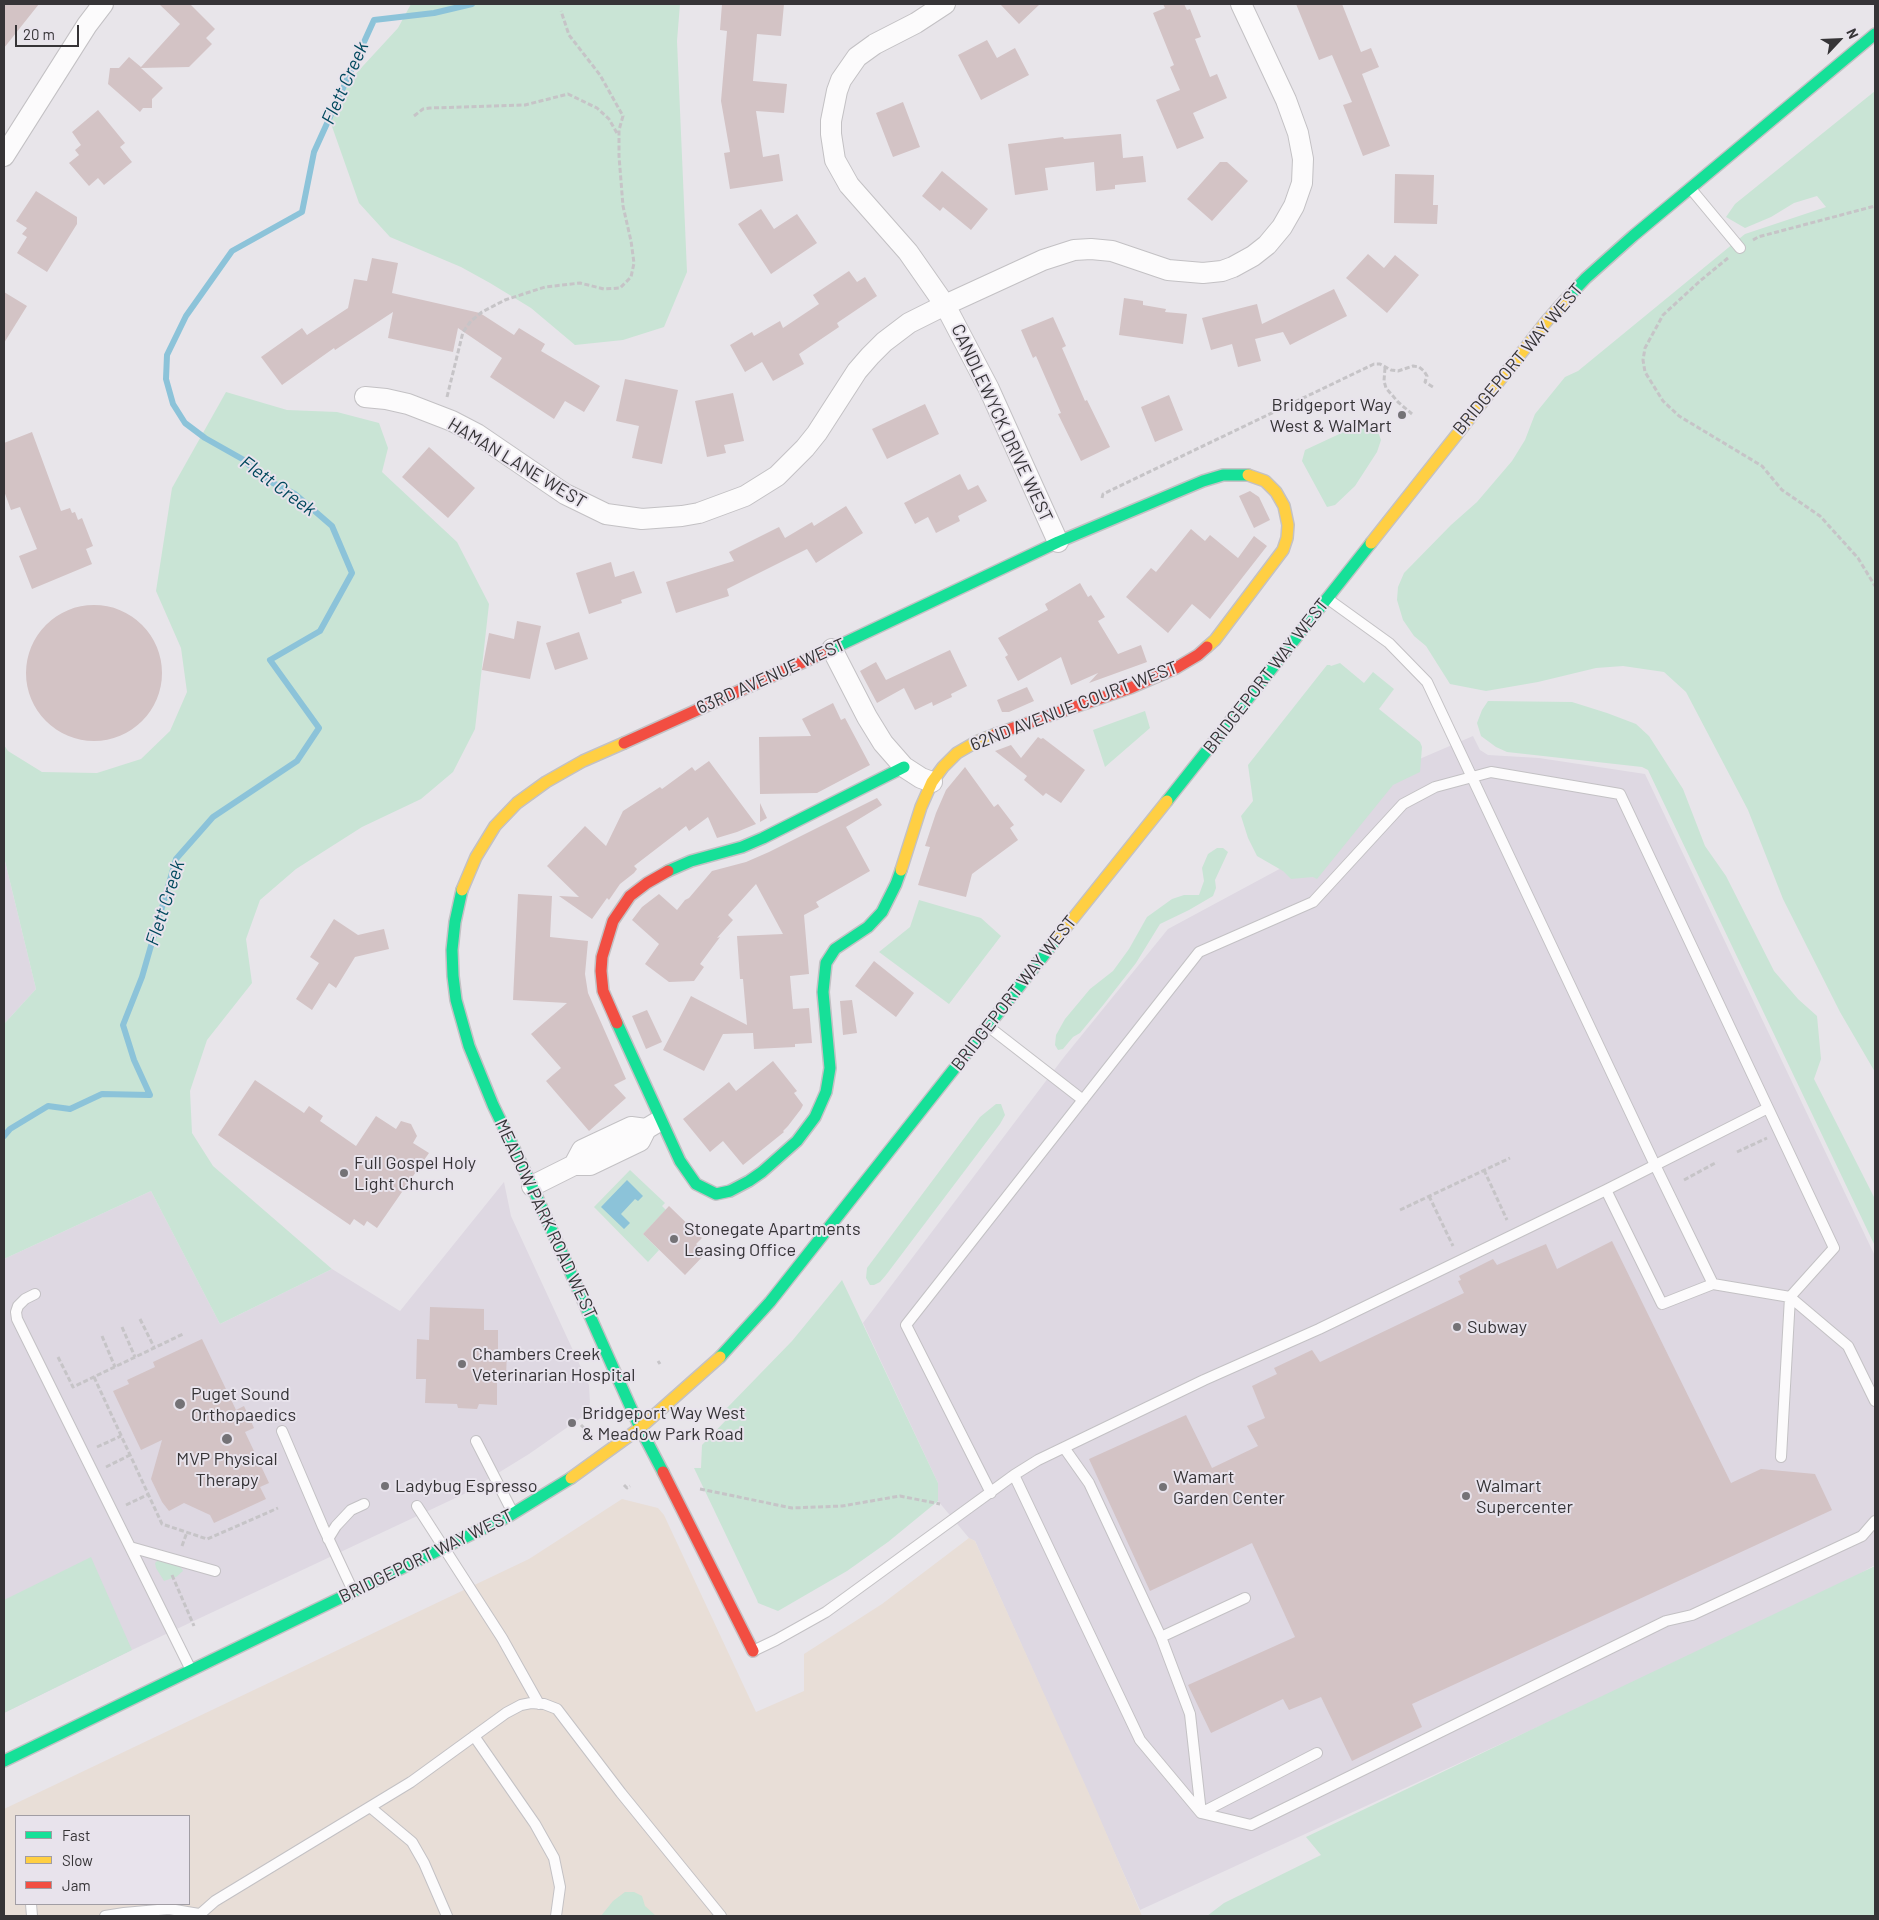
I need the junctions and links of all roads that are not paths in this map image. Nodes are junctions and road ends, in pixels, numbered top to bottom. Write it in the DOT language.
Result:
graph roads {
  1 [pos="103,4"];
  2 [pos="945,4"];
  3 [pos="1240,4"];
  4 [pos="1875,34"];
  5 [pos="4,156"];
  6 [pos="1690,188"];
  7 [pos="1740,248"];
  8 [pos="945,305"];
  9 [pos="365,397"];
  10 [pos="1284,506"];
  11 [pos="1058,542"];
  12 [pos="1327,598"];
  13 [pos="832,649"];
  14 [pos="904,767"];
  15 [pos="1471,777"];
  16 [pos="932,782"];
  17 [pos="495,826"];
  18 [pos="988,1026"];
  19 [pos="1083,1100"];
  20 [pos="1768,1108"];
  21 [pos="653,1125"];
  22 [pos="1656,1165"];
  23 [pos="532,1186"];
  24 [pos="1606,1190"];
  25 [pos="1713,1284"];
  26 [pos="36,1294"];
  27 [pos="1790,1297"];
  28 [pos="1875,1401"];
  29 [pos="640,1428"];
  30 [pos="282,1431"];
  31 [pos="476,1440"];
  32 [pos="1065,1449"];
  33 [pos="1781,1457"];
  34 [pos="1014,1475"];
  35 [pos="991,1493"];
  36 [pos="364,1504"];
  37 [pos="418,1506"];
  38 [pos="513,1514"];
  39 [pos="1875,1521"];
  40 [pos="328,1539"];
  41 [pos="130,1547"];
  42 [pos="444,1548"];
  43 [pos="216,1571"];
  44 [pos="354,1592"];
  45 [pos="1245,1598"];
  46 [pos="1161,1637"];
  47 [pos="752,1651"];
  48 [pos="191,1670"];
  49 [pos="539,1704"];
  50 [pos="474,1736"];
  51 [pos="1317,1753"];
  52 [pos="4,1760"];
  53 [pos="370,1807"];
  54 [pos="1201,1813"];
  55 [pos="198,1915"];
  56 [pos="105,1916"];
  57 [pos="447,1916"];
  58 [pos="556,1916"];
  59 [pos="721,1916"];
  1 -- 5 [label="street"];
  2 -- 8 [label="street, CANDLEWYCK DRIVE WEST"];
  3 -- 8 [label="street, CANDLEWYCK DRIVE WEST"];
  4 -- 6 [label="street, BRIDGEPORT WAY WEST"];
  6 -- 7 [label="lane"];
  6 -- 12 [label="street, BRIDGEPORT WAY WEST"];
  8 -- 9 [label="street, HAMAN LANE WEST"];
  8 -- 11 [label="street, CANDLEWYCK DRIVE WEST"];
  10 -- 11 [label="street, 63RD AVENUE WEST"];
  10 -- 16 [label="street, 62ND AVENUE COURT WEST"];
  11 -- 13 [label="street, 63RD AVENUE WEST"];
  12 -- 15 [label="lane"];
  12 -- 18 [label="street, BRIDGEPORT WAY WEST"];
  13 -- 14 [label="street"];
  13 -- 17 [label="street, 63RD AVENUE WEST"];
  14 -- 16 [label="street"];
  14 -- 21 [label="street, 62ND AVENUE COURT WEST"];
  15 -- 19 [label="lane"];
  15 -- 20 [label="lane"];
  15 -- 22 [label="lane"];
  16 -- 21 [label="street, 62ND AVENUE COURT WEST"];
  17 -- 23 [label="street, MEADOW PARK ROAD WEST"];
  18 -- 19 [label="lane"];
  18 -- 29 [label="street, BRIDGEPORT WAY WEST"];
  19 -- 35 [label="lane"];
  20 -- 22 [label="lane"];
  20 -- 27 [label="lane"];
  21 -- 23 [label="street"];
  22 -- 24 [label="lane"];
  22 -- 25 [label="lane"];
  23 -- 29 [label="street, MEADOW PARK ROAD WEST"];
  24 -- 25 [label="lane"];
  24 -- 32 [label="lane"];
  25 -- 27 [label="lane"];
  26 -- 41 [label="lane"];
  27 -- 28 [label="lane"];
  27 -- 33 [label="lane"];
  29 -- 38 [label="street, BRIDGEPORT WAY WEST"];
  29 -- 47 [label="street, MEADOW PARK ROAD WEST"];
  30 -- 40 [label="lane"];
  31 -- 38 [label="lane"];
  32 -- 34 [label="lane"];
  32 -- 46 [label="lane"];
  34 -- 35 [label="lane"];
  34 -- 54 [label="lane"];
  35 -- 47 [label="lane"];
  36 -- 40 [label="lane"];
  37 -- 42 [label="lane"];
  38 -- 42 [label="street, BRIDGEPORT WAY WEST"];
  39 -- 54 [label="lane"];
  40 -- 44 [label="lane"];
  41 -- 43 [label="lane"];
  41 -- 48 [label="lane"];
  42 -- 44 [label="street, BRIDGEPORT WAY WEST"];
  42 -- 49 [label="lane"];
  44 -- 48 [label="street, BRIDGEPORT WAY WEST"];
  45 -- 46 [label="lane"];
  46 -- 54 [label="lane"];
  48 -- 52 [label="street, BRIDGEPORT WAY WEST"];
  49 -- 50 [label="lane"];
  49 -- 59 [label="lane"];
  50 -- 53 [label="lane"];
  50 -- 58 [label="lane"];
  51 -- 54 [label="lane"];
  53 -- 55 [label="lane"];
  53 -- 57 [label="lane"];
  55 -- 56 [label="lane"];
}
